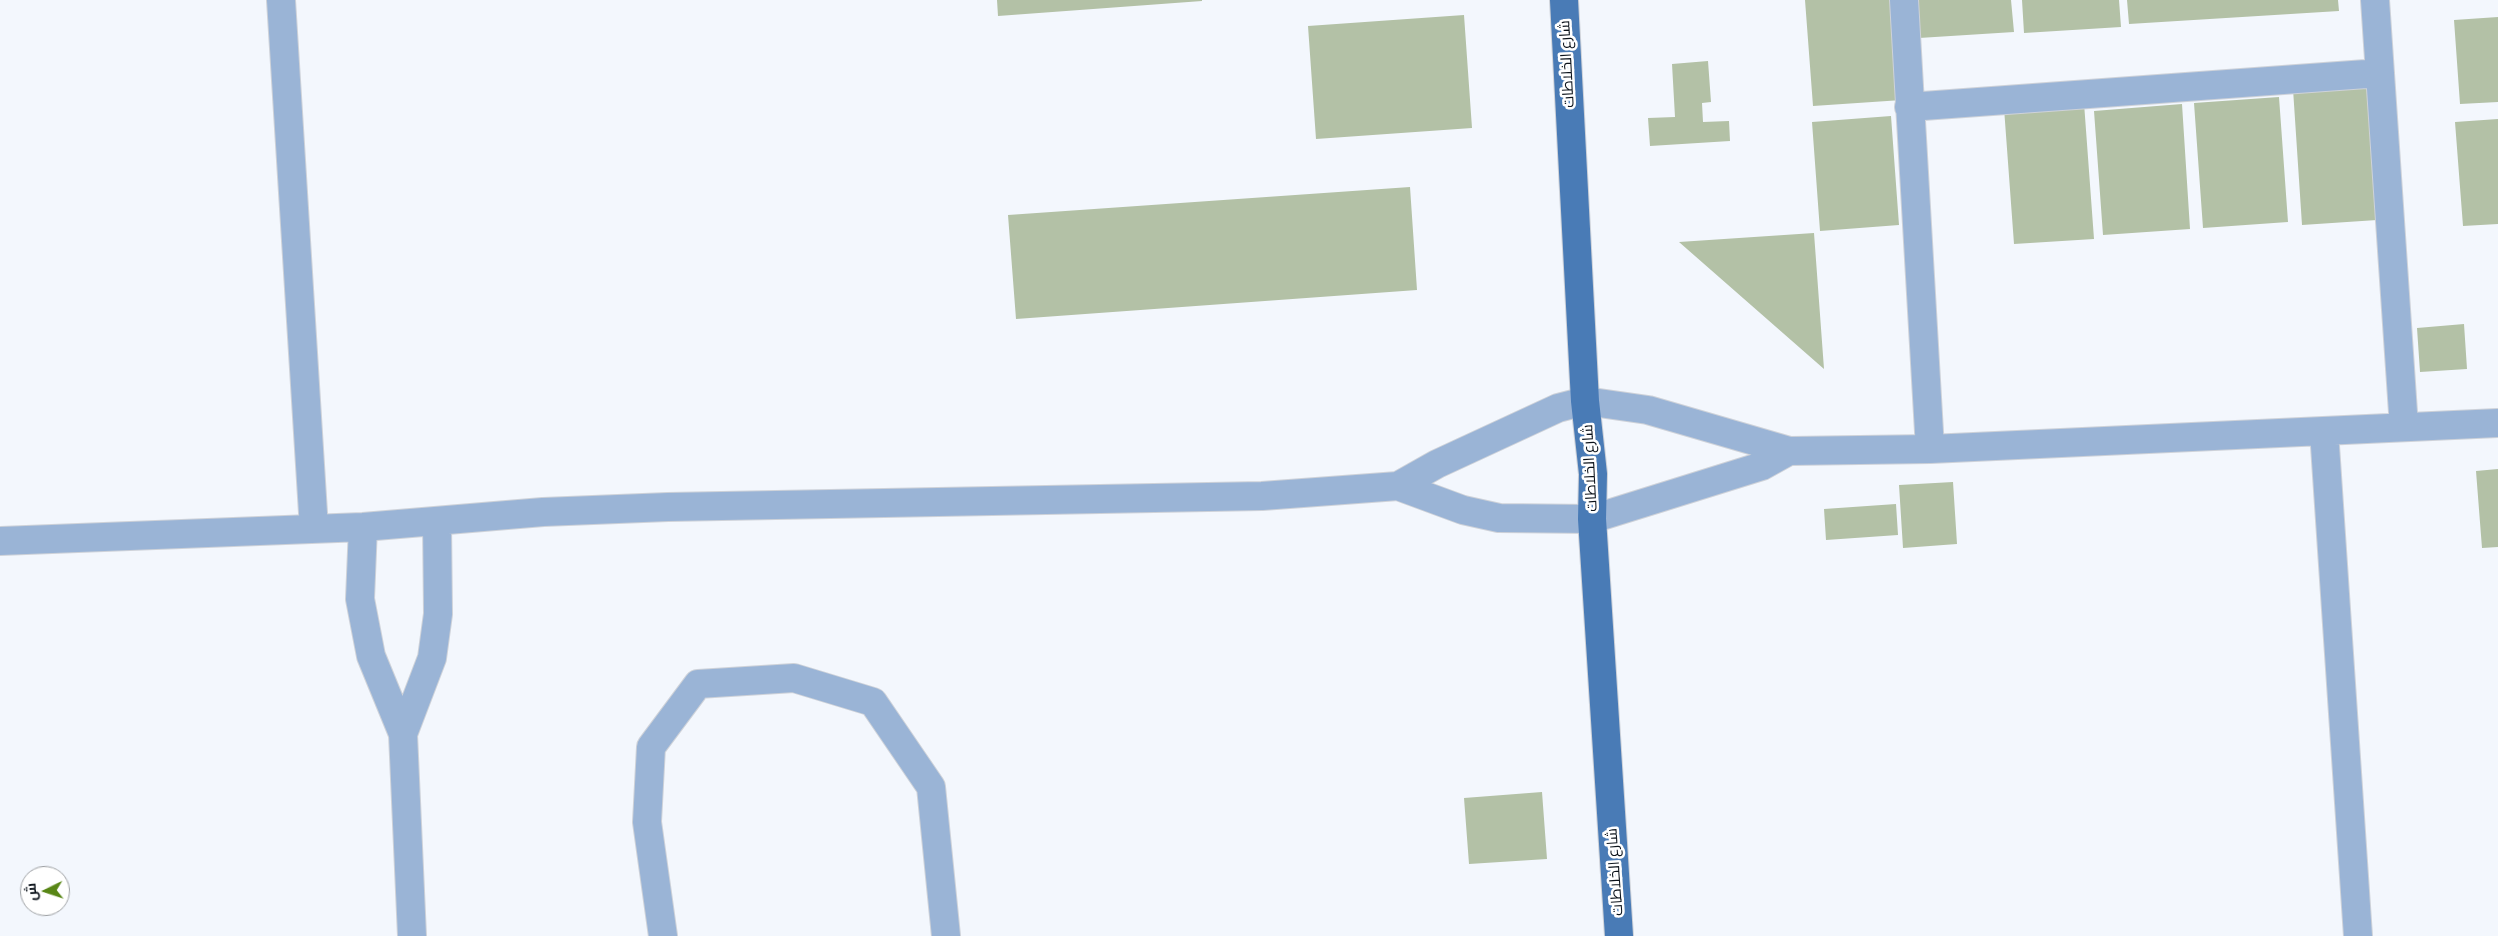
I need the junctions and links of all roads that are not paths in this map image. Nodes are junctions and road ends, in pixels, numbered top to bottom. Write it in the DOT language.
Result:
graph roads {
  1 [pos="281,0"];
  2 [pos="1564,0"];
  3 [pos="1904,0"];
  4 [pos="2375,0"];
  5 [pos="2380,73"];
  6 [pos="1909,107"];
  7 [pos="1586,401"];
  8 [pos="2498,423"];
  9 [pos="2404,427"];
  10 [pos="2324,431"];
  11 [pos="1930,449"];
  12 [pos="1789,452"];
  13 [pos="1398,486"];
  14 [pos="1592,519"];
  15 [pos="437,522"];
  16 [pos="363,527"];
  17 [pos="314,529"];
  18 [pos="0,541"];
  19 [pos="403,734"];
  20 [pos="412,936"];
  21 [pos="663,936"];
  22 [pos="946,936"];
  23 [pos="1619,936"];
  24 [pos="2358,936"];
  1 -- 17 [label="street"];
  2 -- 7 [label="main road, شارع الخلاطات"];
  3 -- 6 [label="street"];
  4 -- 5 [label="street"];
  5 -- 6 [label="street"];
  5 -- 9 [label="street"];
  6 -- 11 [label="street"];
  7 -- 12 [label="street"];
  7 -- 13 [label="street"];
  7 -- 14 [label="main road, شارع الخلاطات"];
  8 -- 9 [label="street"];
  9 -- 10 [label="street"];
  10 -- 11 [label="street"];
  10 -- 24 [label="street"];
  11 -- 12 [label="street"];
  12 -- 14 [label="street"];
  13 -- 14 [label="street"];
  13 -- 15 [label="street"];
  14 -- 23 [label="main road, شارع الخلاطات"];
  15 -- 16 [label="street"];
  15 -- 19 [label="street"];
  16 -- 17 [label="street"];
  16 -- 19 [label="street"];
  17 -- 18 [label="street"];
  19 -- 20 [label="street"];
  21 -- 22 [label="street"];
}
